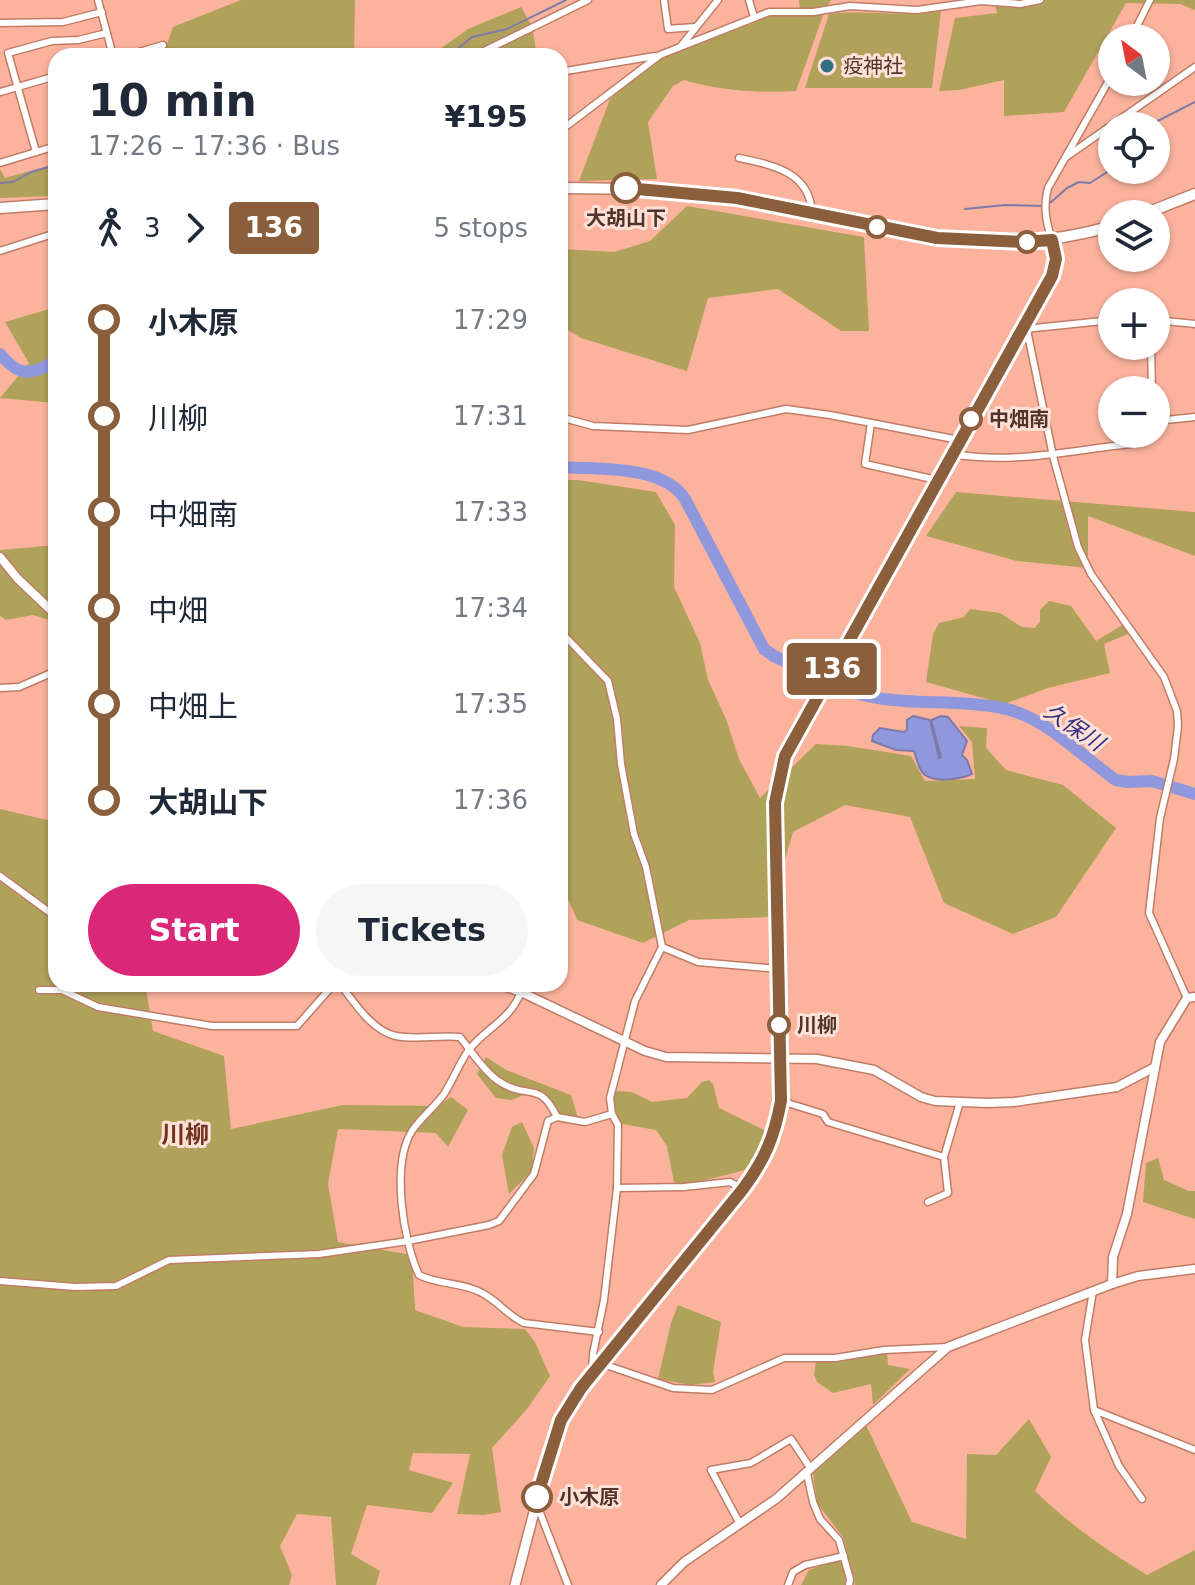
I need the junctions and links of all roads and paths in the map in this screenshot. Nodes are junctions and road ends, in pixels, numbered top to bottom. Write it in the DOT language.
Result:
graph roads {
  1 [pos="98,0"];
  2 [pos="588,0"];
  3 [pos="664,0"];
  4 [pos="718,0"];
  5 [pos="749,0"];
  6 [pos="782,0"];
  7 [pos="1040,0"];
  8 [pos="1150,0"];
  9 [pos="784,11"];
  10 [pos="102,12"];
  11 [pos="754,17"];
  12 [pos="0,23"];
  13 [pos="1138,24"];
  14 [pos="695,27"];
  15 [pos="107,33"];
  16 [pos="163,45"];
  17 [pos="681,46"];
  18 [pos="111,48"];
  19 [pos="155,48"];
  20 [pos="490,48"];
  21 [pos="660,55"];
  22 [pos="1195,67"];
  23 [pos="568,71"];
  24 [pos="48,78"];
  25 [pos="17,87"];
  26 [pos="0,92"];
  27 [pos="1100,96"];
  28 [pos="568,125"];
  29 [pos="48,148"];
  30 [pos="36,152"];
  31 [pos="739,158"];
  32 [pos="1063,159"];
  33 [pos="0,163"];
  34 [pos="568,188"];
  35 [pos="1195,194"];
  36 [pos="1170,204"];
  37 [pos="48,205"];
  38 [pos="0,208"];
  39 [pos="812,213"];
  40 [pos="1098,229"];
  41 [pos="48,236"];
  42 [pos="1052,240"];
  43 [pos="0,251"];
  44 [pos="1098,321"];
  45 [pos="1170,321"];
  46 [pos="1195,324"];
  47 [pos="1024,329"];
  48 [pos="1195,417"];
  49 [pos="568,419"];
  50 [pos="1170,420"];
  51 [pos="871,423"];
  52 [pos="959,440"];
  53 [pos="1107,448"];
  54 [pos="952,454"];
  55 [pos="1053,456"];
  56 [pos="937,480"];
  57 [pos="0,557"];
  58 [pos="48,607"];
  59 [pos="568,639"];
  60 [pos="48,674"];
  61 [pos="0,688"];
  62 [pos="0,876"];
  63 [pos="48,911"];
  64 [pos="662,947"];
  65 [pos="779,969"];
  66 [pos="39,990"];
  67 [pos="48,990"];
  68 [pos="66,992"];
  69 [pos="327,992"];
  70 [pos="346,992"];
  71 [pos="521,992"];
  72 [pos="1191,998"];
  73 [pos="624,1041"];
  74 [pos="469,1049"];
  75 [pos="780,1059"];
  76 [pos="1155,1067"];
  77 [pos="781,1101"];
  78 [pos="960,1102"];
  79 [pos="612,1114"];
  80 [pos="557,1117"];
  81 [pos="944,1157"];
  82 [pos="617,1188"];
  83 [pos="743,1189"];
  84 [pos="928,1202"];
  85 [pos="408,1241"];
  86 [pos="1195,1269"];
  87 [pos="0,1281"];
  88 [pos="1112,1284"];
  89 [pos="1093,1291"];
  90 [pos="599,1332"];
  91 [pos="948,1347"];
  92 [pos="596,1367"];
  93 [pos="1094,1410"];
  94 [pos="1195,1450"];
  95 [pos="809,1472"];
  96 [pos="1142,1499"];
  97 [pos="536,1501"];
  98 [pos="740,1524"];
  99 [pos="844,1556"];
  100 [pos="515,1585"];
  101 [pos="568,1585"];
  102 [pos="661,1585"];
  103 [pos="788,1585"];
  104 [pos="849,1585"];
  1 -- 10 [label="street"];
  2 -- 20 [label="street"];
  3 -- 14 [label="street"];
  4 -- 14 [label="street"];
  5 -- 11 [label="street"];
  6 -- 9 [label="street"];
  7 -- 9 [label="street"];
  8 -- 13 [label="street"];
  9 -- 11 [label="street"];
  10 -- 12 [label="street"];
  10 -- 15 [label="street"];
  11 -- 17 [label="street"];
  14 -- 17 [label="street"];
  15 -- 18 [label="street"];
  15 -- 25 [label="street"];
  16 -- 19 [label="street"];
  17 -- 21 [label="street"];
  21 -- 23 [label="street"];
  21 -- 28 [label="street"];
  22 -- 32 [label="street"];
  24 -- 25 [label="street"];
  25 -- 26 [label="street"];
  25 -- 30 [label="street"];
  27 -- 32 [label="street"];
  29 -- 30 [label="street"];
  30 -- 33 [label="street"];
  31 -- 39 [label="street"];
  32 -- 42 [label="street"];
  34 -- 39 [label="main road"];
  35 -- 36 [label="main road"];
  37 -- 38 [label="main road"];
  39 -- 42 [label="main road"];
  40 -- 42 [label="main road"];
  41 -- 43 [label="street"];
  42 -- 47 [label="main road"];
  44 -- 47 [label="street"];
  45 -- 46 [label="street"];
  47 -- 52 [label="main road"];
  47 -- 55 [label="street"];
  48 -- 50 [label="street"];
  49 -- 51 [label="street"];
  51 -- 52 [label="street"];
  51 -- 56 [label="street"];
  52 -- 54 [label="main road"];
  53 -- 55 [label="street"];
  54 -- 55 [label="street"];
  54 -- 56 [label="main road"];
  55 -- 72 [label="street"];
  56 -- 65 [label="main road"];
  57 -- 58 [label="street"];
  59 -- 64 [label="street"];
  60 -- 61 [label="street"];
  62 -- 63 [label="street"];
  64 -- 65 [label="street"];
  64 -- 73 [label="street"];
  65 -- 75 [label="main road"];
  66 -- 67 [label="street"];
  68 -- 69 [label="street"];
  70 -- 74 [label="street"];
  71 -- 73 [label="street"];
  71 -- 74 [label="street"];
  72 -- 76 [label="street"];
  73 -- 75 [label="street"];
  73 -- 79 [label="street"];
  74 -- 80 [label="street"];
  74 -- 85 [label="street"];
  75 -- 77 [label="main road"];
  75 -- 78 [label="street"];
  76 -- 78 [label="street"];
  76 -- 88 [label="street"];
  77 -- 81 [label="street"];
  77 -- 83 [label="main road"];
  78 -- 81 [label="street"];
  79 -- 80 [label="street"];
  79 -- 82 [label="street"];
  80 -- 85 [label="street"];
  81 -- 84 [label="street"];
  82 -- 83 [label="street"];
  82 -- 90 [label="street"];
  83 -- 92 [label="main road"];
  85 -- 87 [label="street"];
  85 -- 90 [label="street"];
  86 -- 88 [label="street"];
  88 -- 89 [label="street"];
  89 -- 91 [label="street"];
  89 -- 93 [label="street"];
  90 -- 92 [label="street"];
  91 -- 92 [label="street"];
  91 -- 95 [label="street"];
  92 -- 97 [label="main road"];
  93 -- 94 [label="street"];
  93 -- 96 [label="street"];
  95 -- 98 [label="street"];
  95 -- 98 [label="street"];
  95 -- 99 [label="street"];
  97 -- 100 [label="main road"];
  97 -- 101 [label="street"];
  98 -- 102 [label="street"];
  99 -- 103 [label="street"];
  99 -- 104 [label="street"];
}
